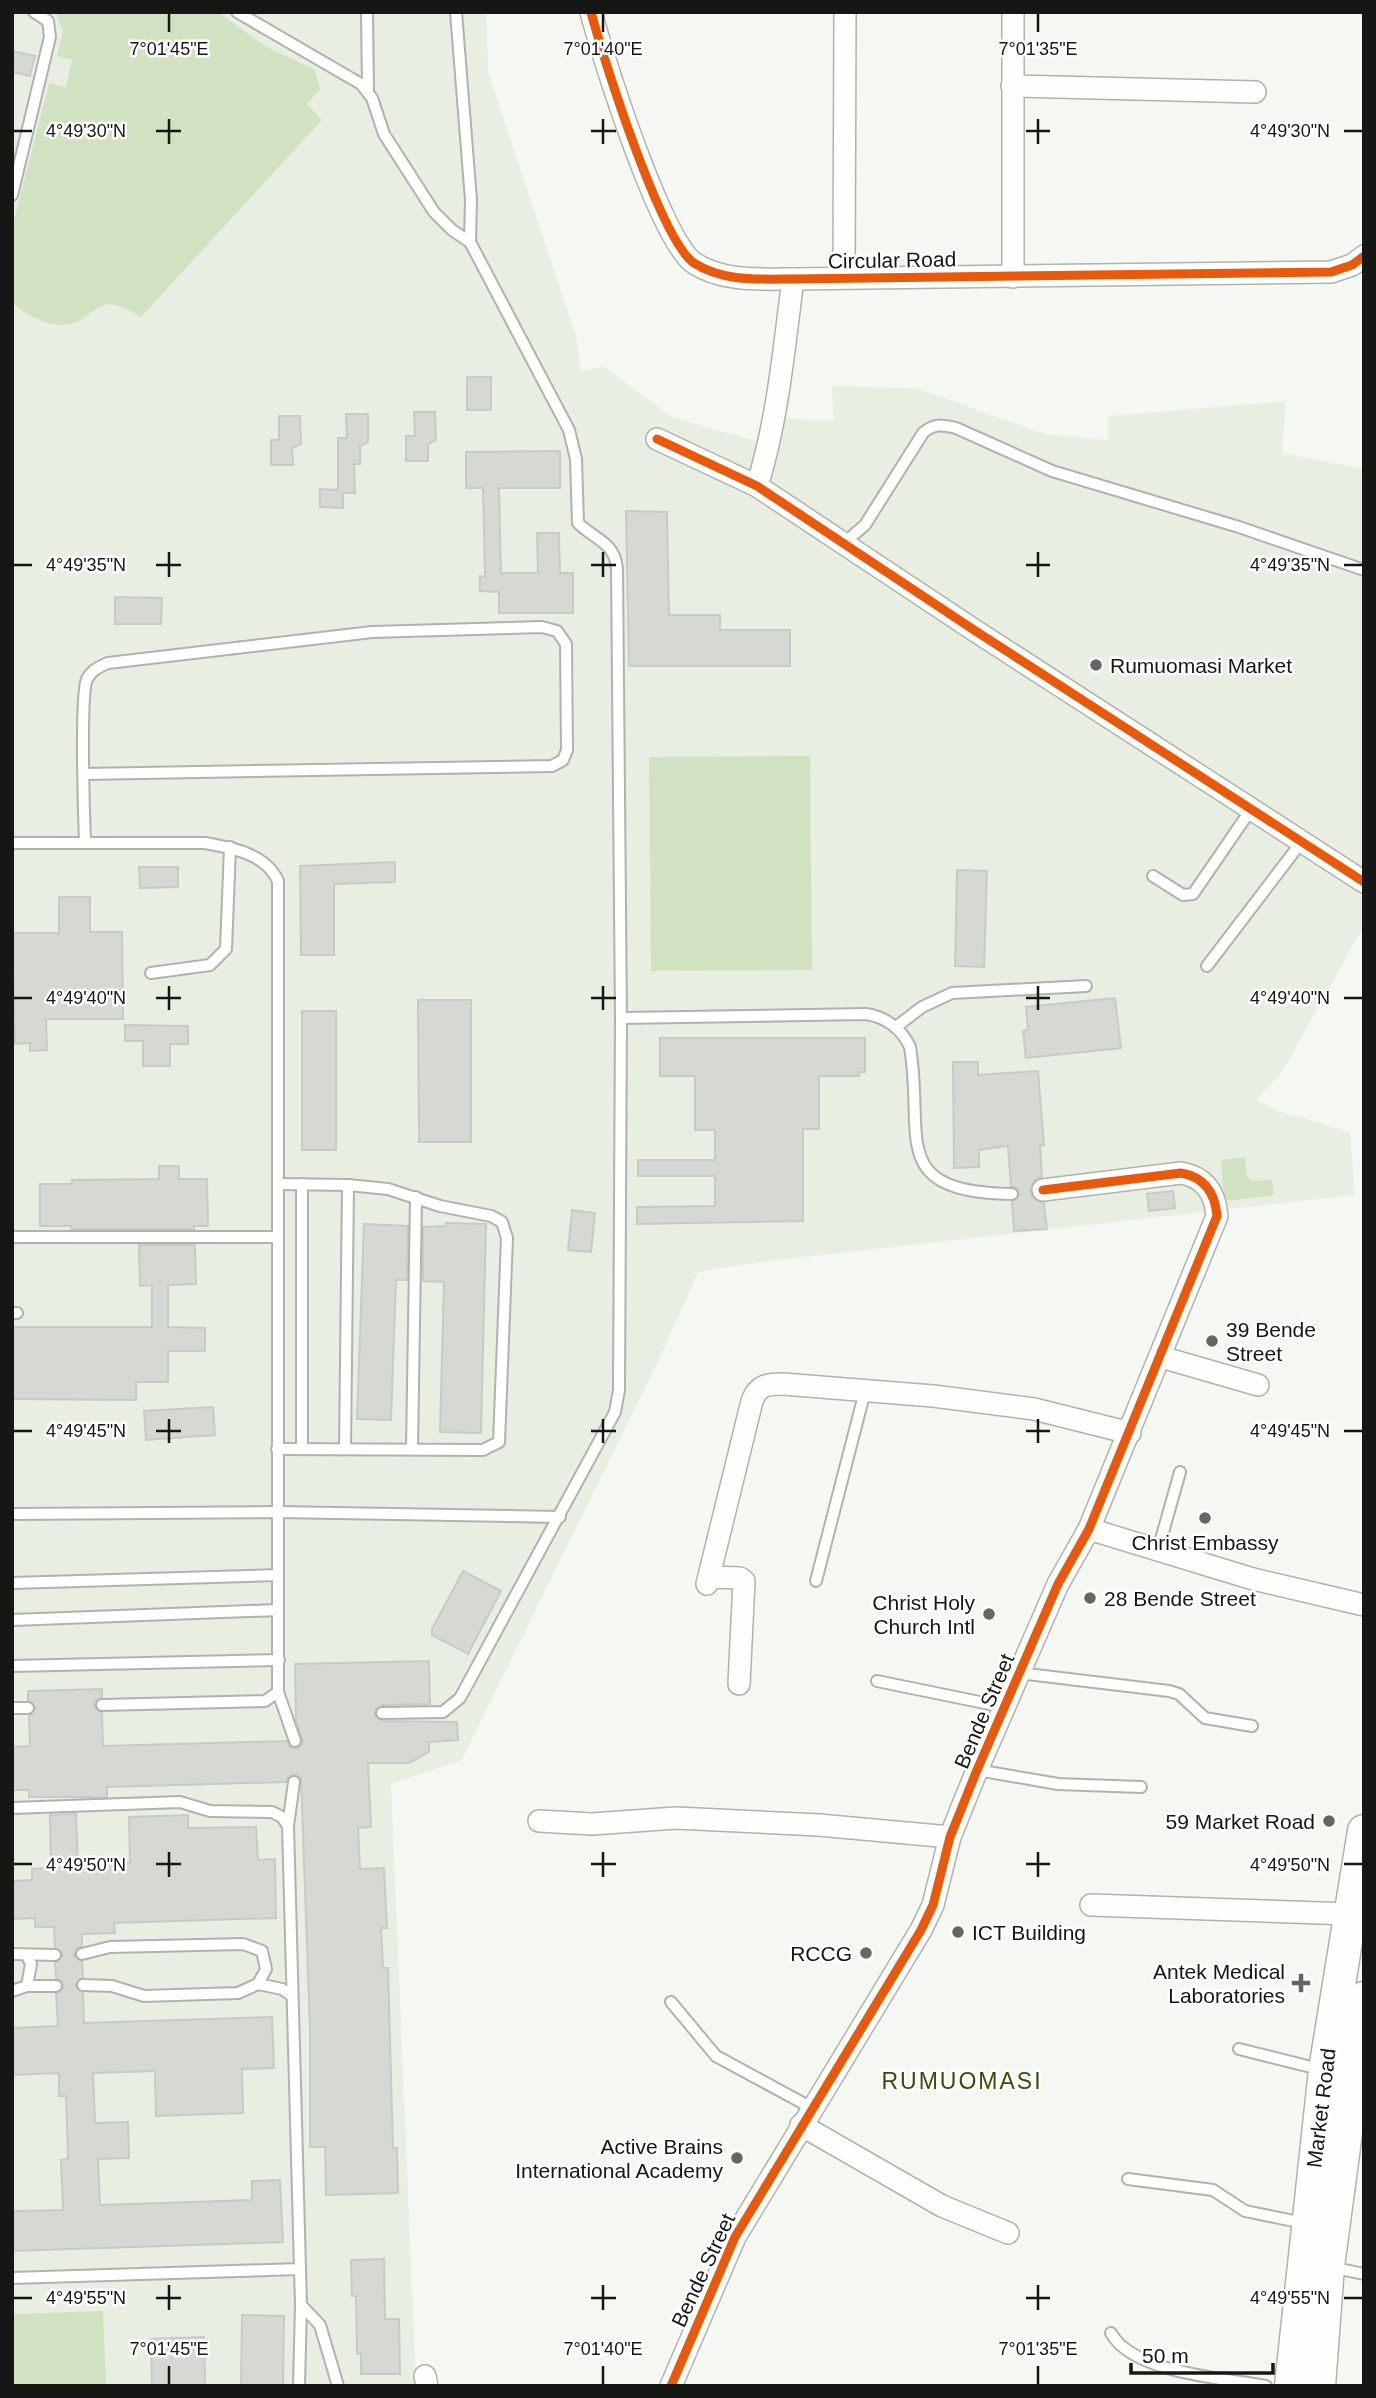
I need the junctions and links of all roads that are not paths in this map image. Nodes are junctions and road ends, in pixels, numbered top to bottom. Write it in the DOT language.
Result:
graph roads {
  1 [pos="34,12"];
  2 [pos="237,12"];
  3 [pos="367,12"];
  4 [pos="456,12"];
  5 [pos="591,12"];
  6 [pos="845,12"];
  7 [pos="1013,12"];
  8 [pos="1012,86"];
  9 [pos="368,91"];
  10 [pos="1255,92"];
  11 [pos="12,195"];
  12 [pos="470,242"];
  13 [pos="1364,256"];
  14 [pos="844,277"];
  15 [pos="1013,277"];
  16 [pos="793,279"];
  17 [pos="657,439"];
  18 [pos="757,486"];
  19 [pos="844,543"];
  20 [pos="1364,570"];
  21 [pos="84,774"];
  22 [pos="1252,808"];
  23 [pos="1303,840"];
  24 [pos="12,843"];
  25 [pos="85,843"];
  26 [pos="230,847"];
  27 [pos="1153,876"];
  28 [pos="1364,882"];
  29 [pos="1207,966"];
  30 [pos="151,973"];
  31 [pos="1086,986"];
  32 [pos="621,1018"];
  33 [pos="896,1027"];
  34 [pos="278,1184"];
  35 [pos="302,1184"];
  36 [pos="348,1185"];
  37 [pos="1043,1190"];
  38 [pos="1012,1194"];
  39 [pos="416,1197"];
  40 [pos="12,1237"];
  41 [pos="277,1237"];
  42 [pos="1161,1357"];
  43 [pos="1258,1385"];
  44 [pos="865,1391"];
  45 [pos="1130,1433"];
  46 [pos="302,1448"];
  47 [pos="345,1448"];
  48 [pos="277,1449"];
  49 [pos="412,1449"];
  50 [pos="1180,1472"];
  51 [pos="277,1512"];
  52 [pos="12,1514"];
  53 [pos="560,1517"];
  54 [pos="1089,1529"];
  55 [pos="1158,1550"];
  56 [pos="277,1575"];
  57 [pos="816,1581"];
  58 [pos="12,1584"];
  59 [pos="1364,1605"];
  60 [pos="278,1610"];
  61 [pos="12,1620"];
  62 [pos="279,1660"];
  63 [pos="12,1666"];
  64 [pos="1019,1673"];
  65 [pos="877,1681"];
  66 [pos="739,1684"];
  67 [pos="278,1692"];
  68 [pos="102,1705"];
  69 [pos="1004,1707"];
  70 [pos="12,1708"];
  71 [pos="28,1708"];
  72 [pos="382,1713"];
  73 [pos="1252,1726"];
  74 [pos="295,1741"];
  75 [pos="977,1770"];
  76 [pos="294,1782"];
  77 [pos="1141,1787"];
  78 [pos="12,1808"];
  79 [pos="539,1821"];
  80 [pos="288,1826"];
  81 [pos="1364,1831"];
  82 [pos="950,1838"];
  83 [pos="1091,1905"];
  84 [pos="1350,1914"];
  85 [pos="12,1954"];
  86 [pos="82,1954"];
  87 [pos="55,1955"];
  88 [pos="27,1956"];
  89 [pos="258,1984"];
  90 [pos="83,1985"];
  91 [pos="27,1986"];
  92 [pos="56,1986"];
  93 [pos="12,1991"];
  94 [pos="291,1995"];
  95 [pos="1364,1998"];
  96 [pos="671,2003"];
  97 [pos="1239,2049"];
  98 [pos="1325,2070"];
  99 [pos="806,2116"];
  100 [pos="1342,2131"];
  101 [pos="1128,2179"];
  102 [pos="1307,2224"];
  103 [pos="1008,2233"];
  104 [pos="1328,2266"];
  105 [pos="300,2269"];
  106 [pos="1364,2274"];
  107 [pos="12,2278"];
  108 [pos="301,2305"];
  109 [pos="1111,2333"];
  110 [pos="299,2386"];
  111 [pos="338,2386"];
  112 [pos="671,2386"];
  113 [pos="1266,2386"];
  114 [pos="1291,2386"];
  115 [pos="1319,2386"];
  1 -- 11 [label="lane"];
  2 -- 9 [label="lane"];
  3 -- 9 [label="lane"];
  4 -- 12 [label="lane"];
  5 -- 16 [label="street, Circular Road"];
  6 -- 14 [label="street"];
  7 -- 8 [label="street"];
  8 -- 10 [label="street"];
  8 -- 15 [label="street"];
  9 -- 12 [label="lane"];
  12 -- 32 [label="lane"];
  13 -- 15 [label="street, Circular Road"];
  14 -- 15 [label="street, Circular Road"];
  14 -- 16 [label="street, Circular Road"];
  16 -- 18 [label="street"];
  17 -- 18 [label="street"];
  18 -- 19 [label="street"];
  19 -- 20 [label="lane"];
  19 -- 22 [label="street"];
  21 -- 21 [label="lane"];
  21 -- 25 [label="lane"];
  22 -- 23 [label="street"];
  22 -- 27 [label="lane"];
  23 -- 28 [label="street"];
  23 -- 29 [label="lane"];
  24 -- 25 [label="lane"];
  25 -- 26 [label="lane"];
  26 -- 30 [label="lane"];
  26 -- 34 [label="lane"];
  31 -- 33 [label="lane"];
  32 -- 33 [label="lane"];
  32 -- 53 [label="lane"];
  33 -- 38 [label="lane"];
  34 -- 35 [label="lane"];
  34 -- 41 [label="lane"];
  35 -- 36 [label="lane"];
  35 -- 46 [label="lane"];
  36 -- 39 [label="lane"];
  36 -- 47 [label="lane"];
  37 -- 42 [label="street, Bende Street"];
  39 -- 49 [label="lane"];
  39 -- 49 [label="lane"];
  40 -- 41 [label="lane"];
  41 -- 48 [label="lane"];
  42 -- 43 [label="street"];
  42 -- 45 [label="street, Bende Street"];
  44 -- 45 [label="street"];
  44 -- 57 [label="lane"];
  44 -- 66 [label="street"];
  45 -- 54 [label="street, Bende Street"];
  46 -- 47 [label="lane"];
  46 -- 48 [label="lane"];
  47 -- 49 [label="lane"];
  48 -- 51 [label="lane"];
  50 -- 55 [label="lane"];
  51 -- 52 [label="lane"];
  51 -- 53 [label="lane"];
  51 -- 56 [label="lane"];
  53 -- 72 [label="lane"];
  54 -- 55 [label="street"];
  54 -- 64 [label="street, Bende Street"];
  55 -- 59 [label="street"];
  56 -- 58 [label="lane"];
  56 -- 60 [label="lane"];
  60 -- 61 [label="lane"];
  60 -- 62 [label="lane"];
  62 -- 63 [label="lane"];
  62 -- 67 [label="lane"];
  64 -- 69 [label="street, Bende Street"];
  64 -- 73 [label="lane"];
  65 -- 69 [label="lane"];
  67 -- 68 [label="lane"];
  67 -- 74 [label="lane"];
  69 -- 75 [label="street, Bende Street"];
  70 -- 71 [label="lane"];
  75 -- 77 [label="lane"];
  75 -- 82 [label="street, Bende Street"];
  76 -- 80 [label="lane"];
  78 -- 80 [label="lane"];
  79 -- 82 [label="street"];
  80 -- 94 [label="lane"];
  81 -- 84 [label="main road, Market Road"];
  82 -- 99 [label="street, Bende Street"];
  83 -- 84 [label="street"];
  84 -- 98 [label="main road, Market Road"];
  85 -- 88 [label="lane"];
  86 -- 89 [label="lane"];
  87 -- 88 [label="lane"];
  88 -- 91 [label="lane"];
  89 -- 90 [label="lane"];
  89 -- 94 [label="lane"];
  91 -- 92 [label="lane"];
  91 -- 93 [label="lane"];
  94 -- 105 [label="lane"];
  95 -- 100 [label="main road, Market Road"];
  96 -- 99 [label="lane"];
  97 -- 98 [label="lane"];
  98 -- 100 [label="main road, Market Road"];
  99 -- 103 [label="street"];
  99 -- 112 [label="street, Bende Street"];
  100 -- 102 [label="main road, Market Road"];
  100 -- 104 [label="main road, Market Road"];
  101 -- 102 [label="lane"];
  102 -- 114 [label="main road, Market Road"];
  104 -- 106 [label="lane"];
  104 -- 115 [label="main road, Market Road"];
  105 -- 107 [label="lane"];
  105 -- 108 [label="lane"];
  108 -- 110 [label="lane"];
  108 -- 111 [label="lane"];
  109 -- 113 [label="lane"];
}
